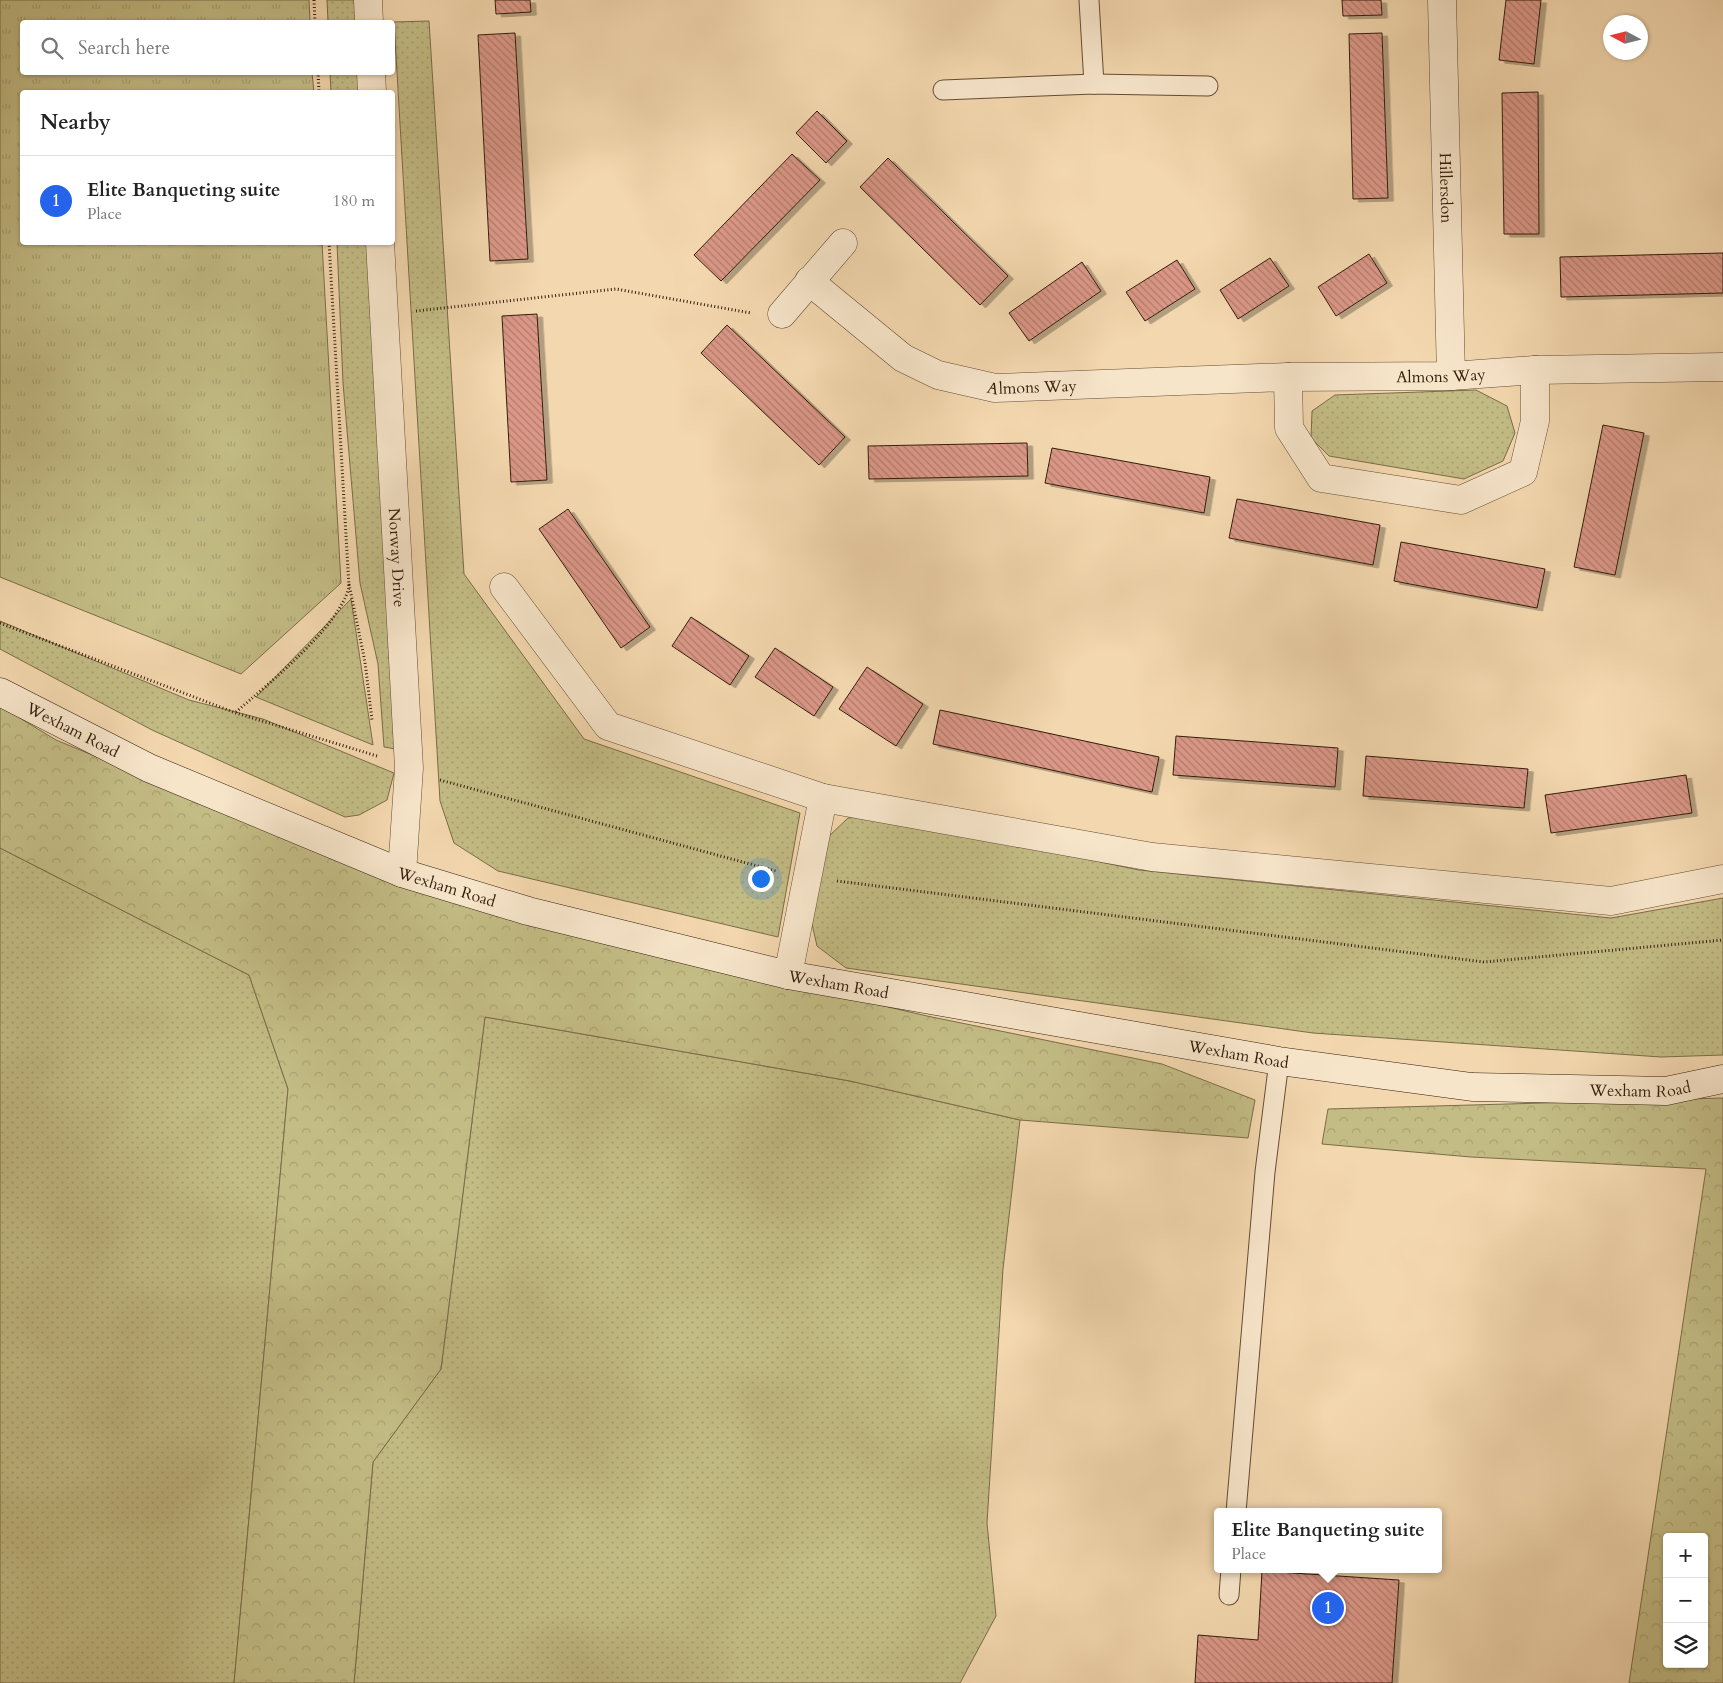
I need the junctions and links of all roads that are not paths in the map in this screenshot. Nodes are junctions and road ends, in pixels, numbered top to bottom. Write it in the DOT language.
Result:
graph roads {
  1 [pos="368,0"];
  2 [pos="1090,0"];
  3 [pos="1442,0"];
  4 [pos="369,20"];
  5 [pos="371,75"];
  6 [pos="1094,84"];
  7 [pos="1208,86"];
  8 [pos="372,90"];
  9 [pos="943,90"];
  10 [pos="843,243"];
  11 [pos="380,245"];
  12 [pos="809,281"];
  13 [pos="782,314"];
  14 [pos="1723,367"];
  15 [pos="1535,370"];
  16 [pos="1452,376"];
  17 [pos="1288,377"];
  18 [pos="504,587"];
  19 [pos="0,692"];
  20 [pos="823,798"];
  21 [pos="402,873"];
  22 [pos="1723,879"];
  23 [pos="788,974"];
  24 [pos="1279,1061"];
  25 [pos="1723,1080"];
  26 [pos="1236,1508"];
  27 [pos="1231,1573"];
  28 [pos="1229,1595"];
  1 -- 4 [label="street"];
  2 -- 6 [label="lane"];
  3 -- 16 [label="street, Hillersdon"];
  5 -- 8 [label="street"];
  6 -- 7 [label="lane"];
  6 -- 9 [label="lane"];
  10 -- 12 [label="street"];
  11 -- 21 [label="street, Norway Drive"];
  12 -- 13 [label="street"];
  12 -- 17 [label="street, Almons Way"];
  14 -- 15 [label="street, Almons Way"];
  15 -- 16 [label="street, Almons Way"];
  15 -- 17 [label="street"];
  16 -- 17 [label="street, Almons Way"];
  18 -- 20 [label="street"];
  19 -- 21 [label="street, Wexham Road"];
  20 -- 22 [label="street"];
  20 -- 23 [label="street"];
  21 -- 23 [label="street, Wexham Road"];
  23 -- 24 [label="street, Wexham Road"];
  24 -- 25 [label="street, Wexham Road"];
  24 -- 26 [label="lane"];
  27 -- 28 [label="lane"];
}
